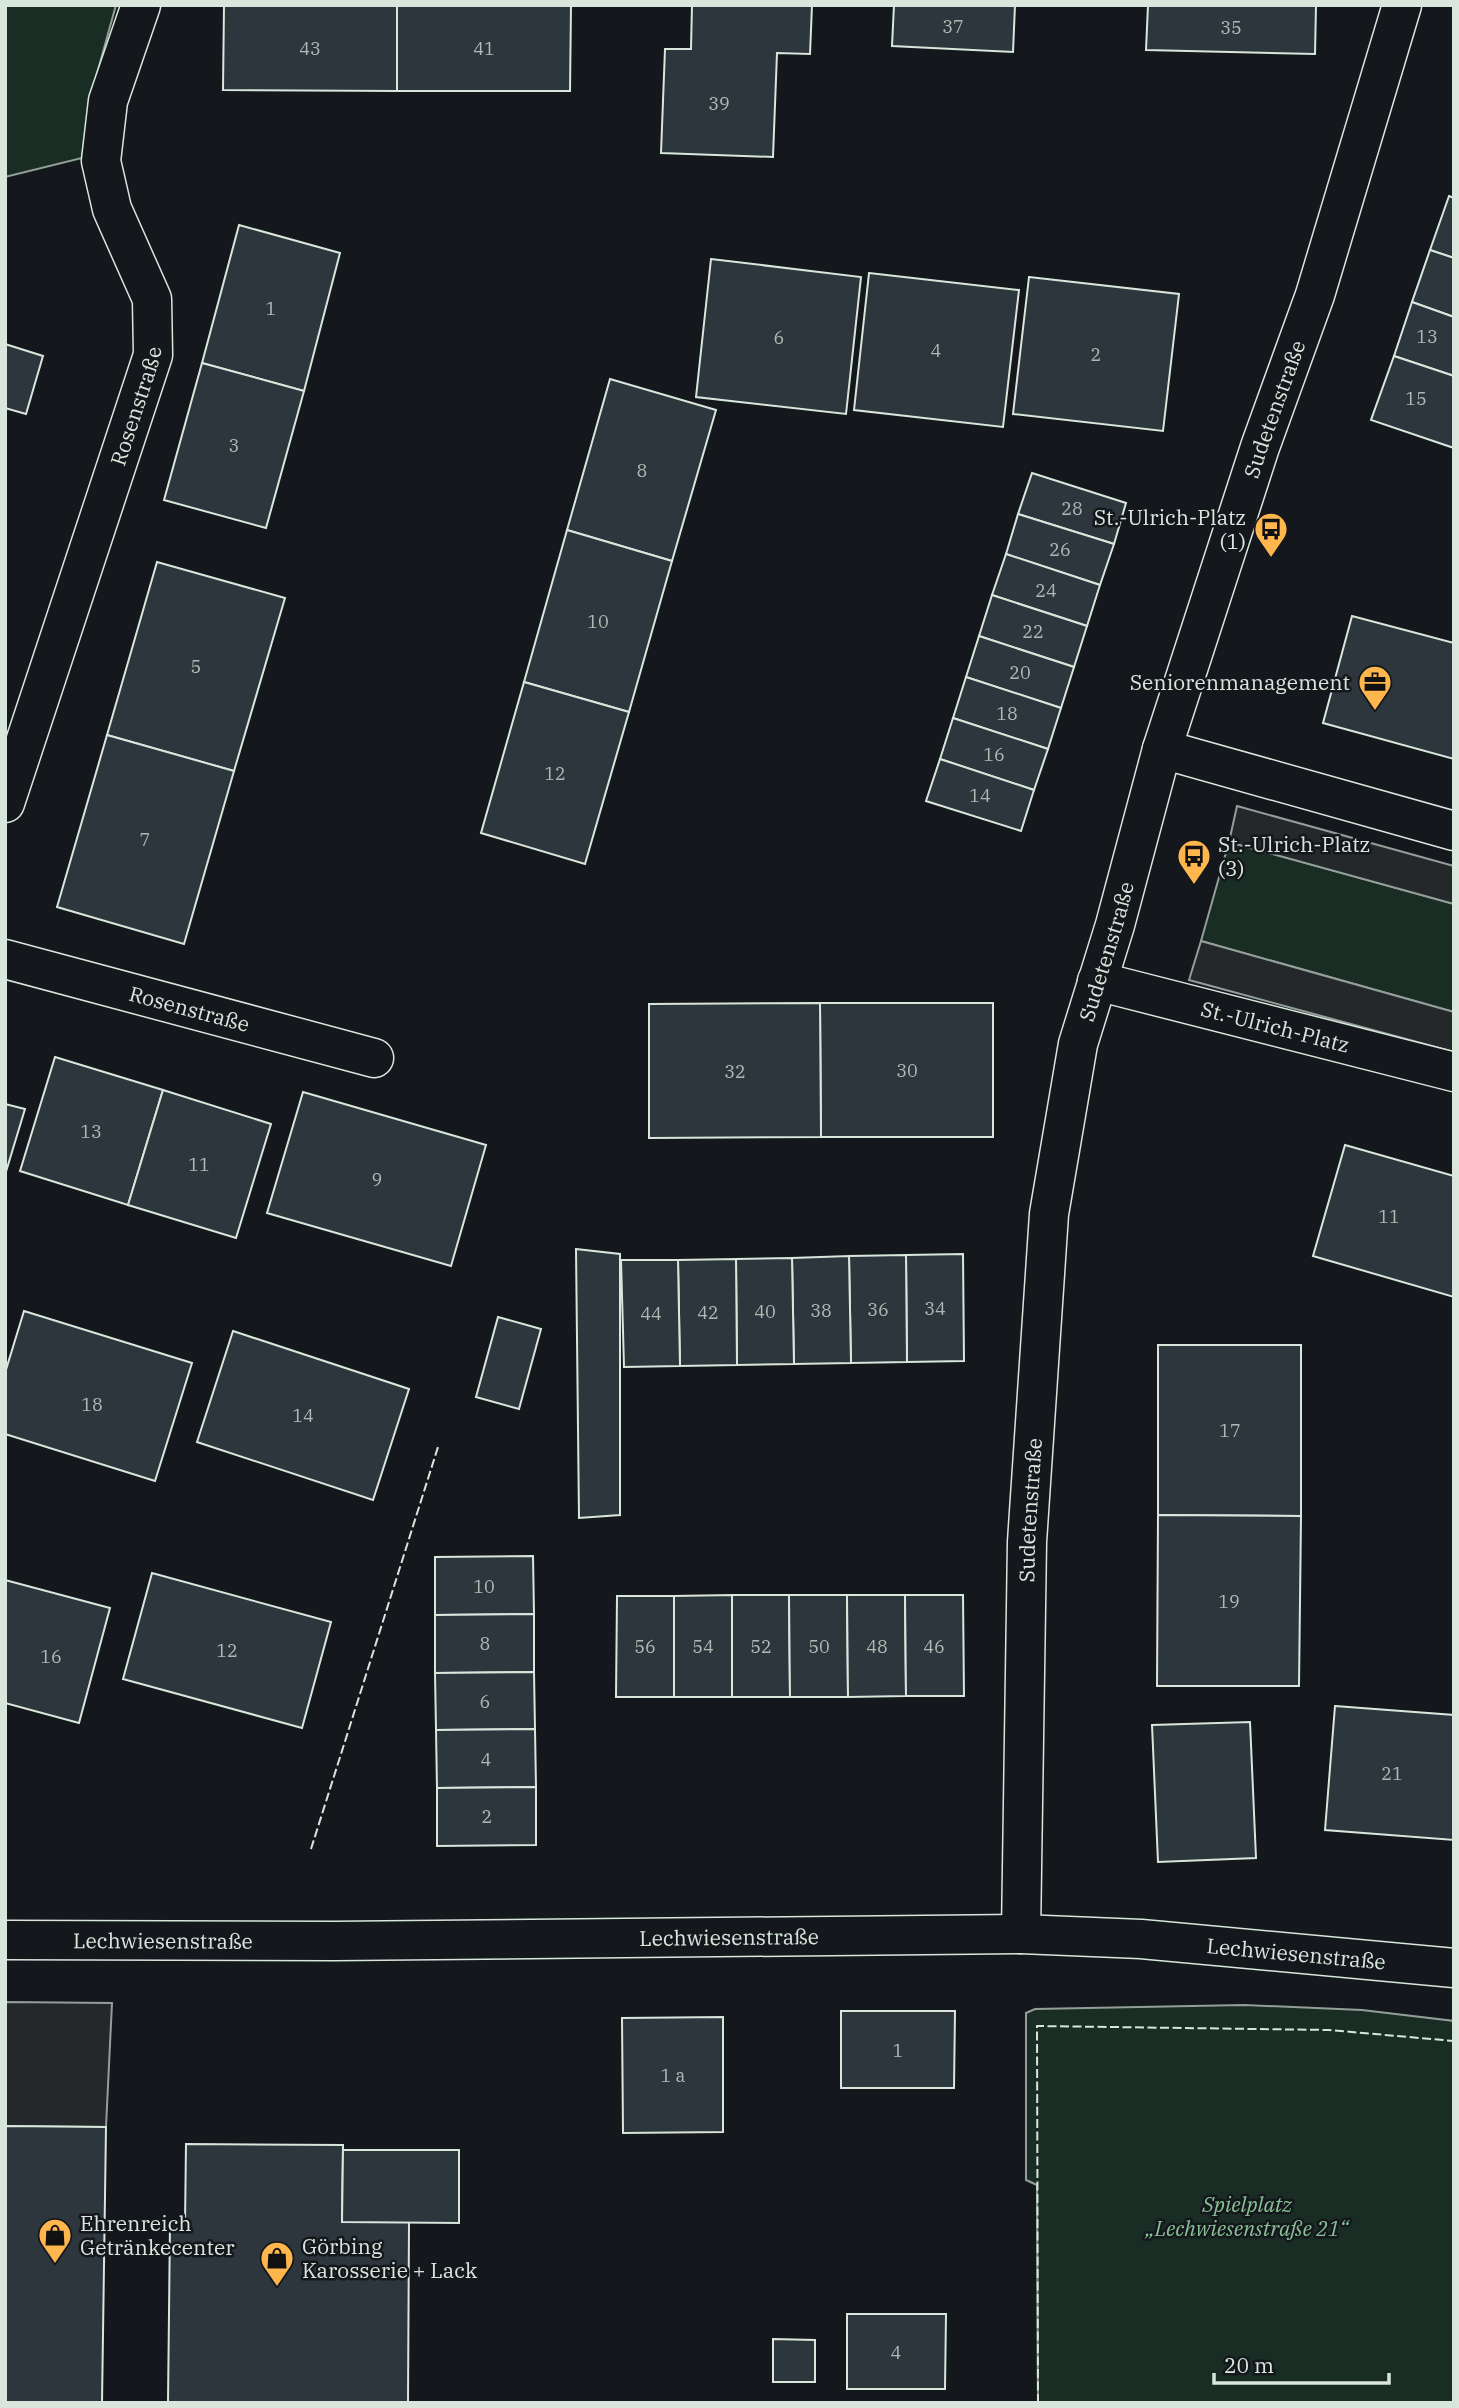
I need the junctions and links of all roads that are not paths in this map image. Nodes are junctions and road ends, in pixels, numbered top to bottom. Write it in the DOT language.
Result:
graph roads {
  1 [pos="141,5"];
  2 [pos="1402,5"];
  3 [pos="1161,748"];
  4 [pos="5,803"];
  5 [pos="1454,831"];
  6 [pos="5,959"];
  7 [pos="1097,981"];
  8 [pos="374,1058"];
  9 [pos="1454,1072"];
  10 [pos="1021,1934"];
  11 [pos="5,1940"];
  12 [pos="1454,1968"];
  1 -- 4 [label="street, Rosenstraße"];
  2 -- 3 [label="street, Sudetenstraße"];
  3 -- 5 [label="street"];
  3 -- 7 [label="street, Sudetenstraße"];
  6 -- 8 [label="street, Rosenstraße"];
  7 -- 9 [label="street, St.-Ulrich-Platz"];
  7 -- 10 [label="street, Sudetenstraße"];
  10 -- 11 [label="street, Lechwiesenstraße"];
  10 -- 12 [label="street, Lechwiesenstraße"];
}
